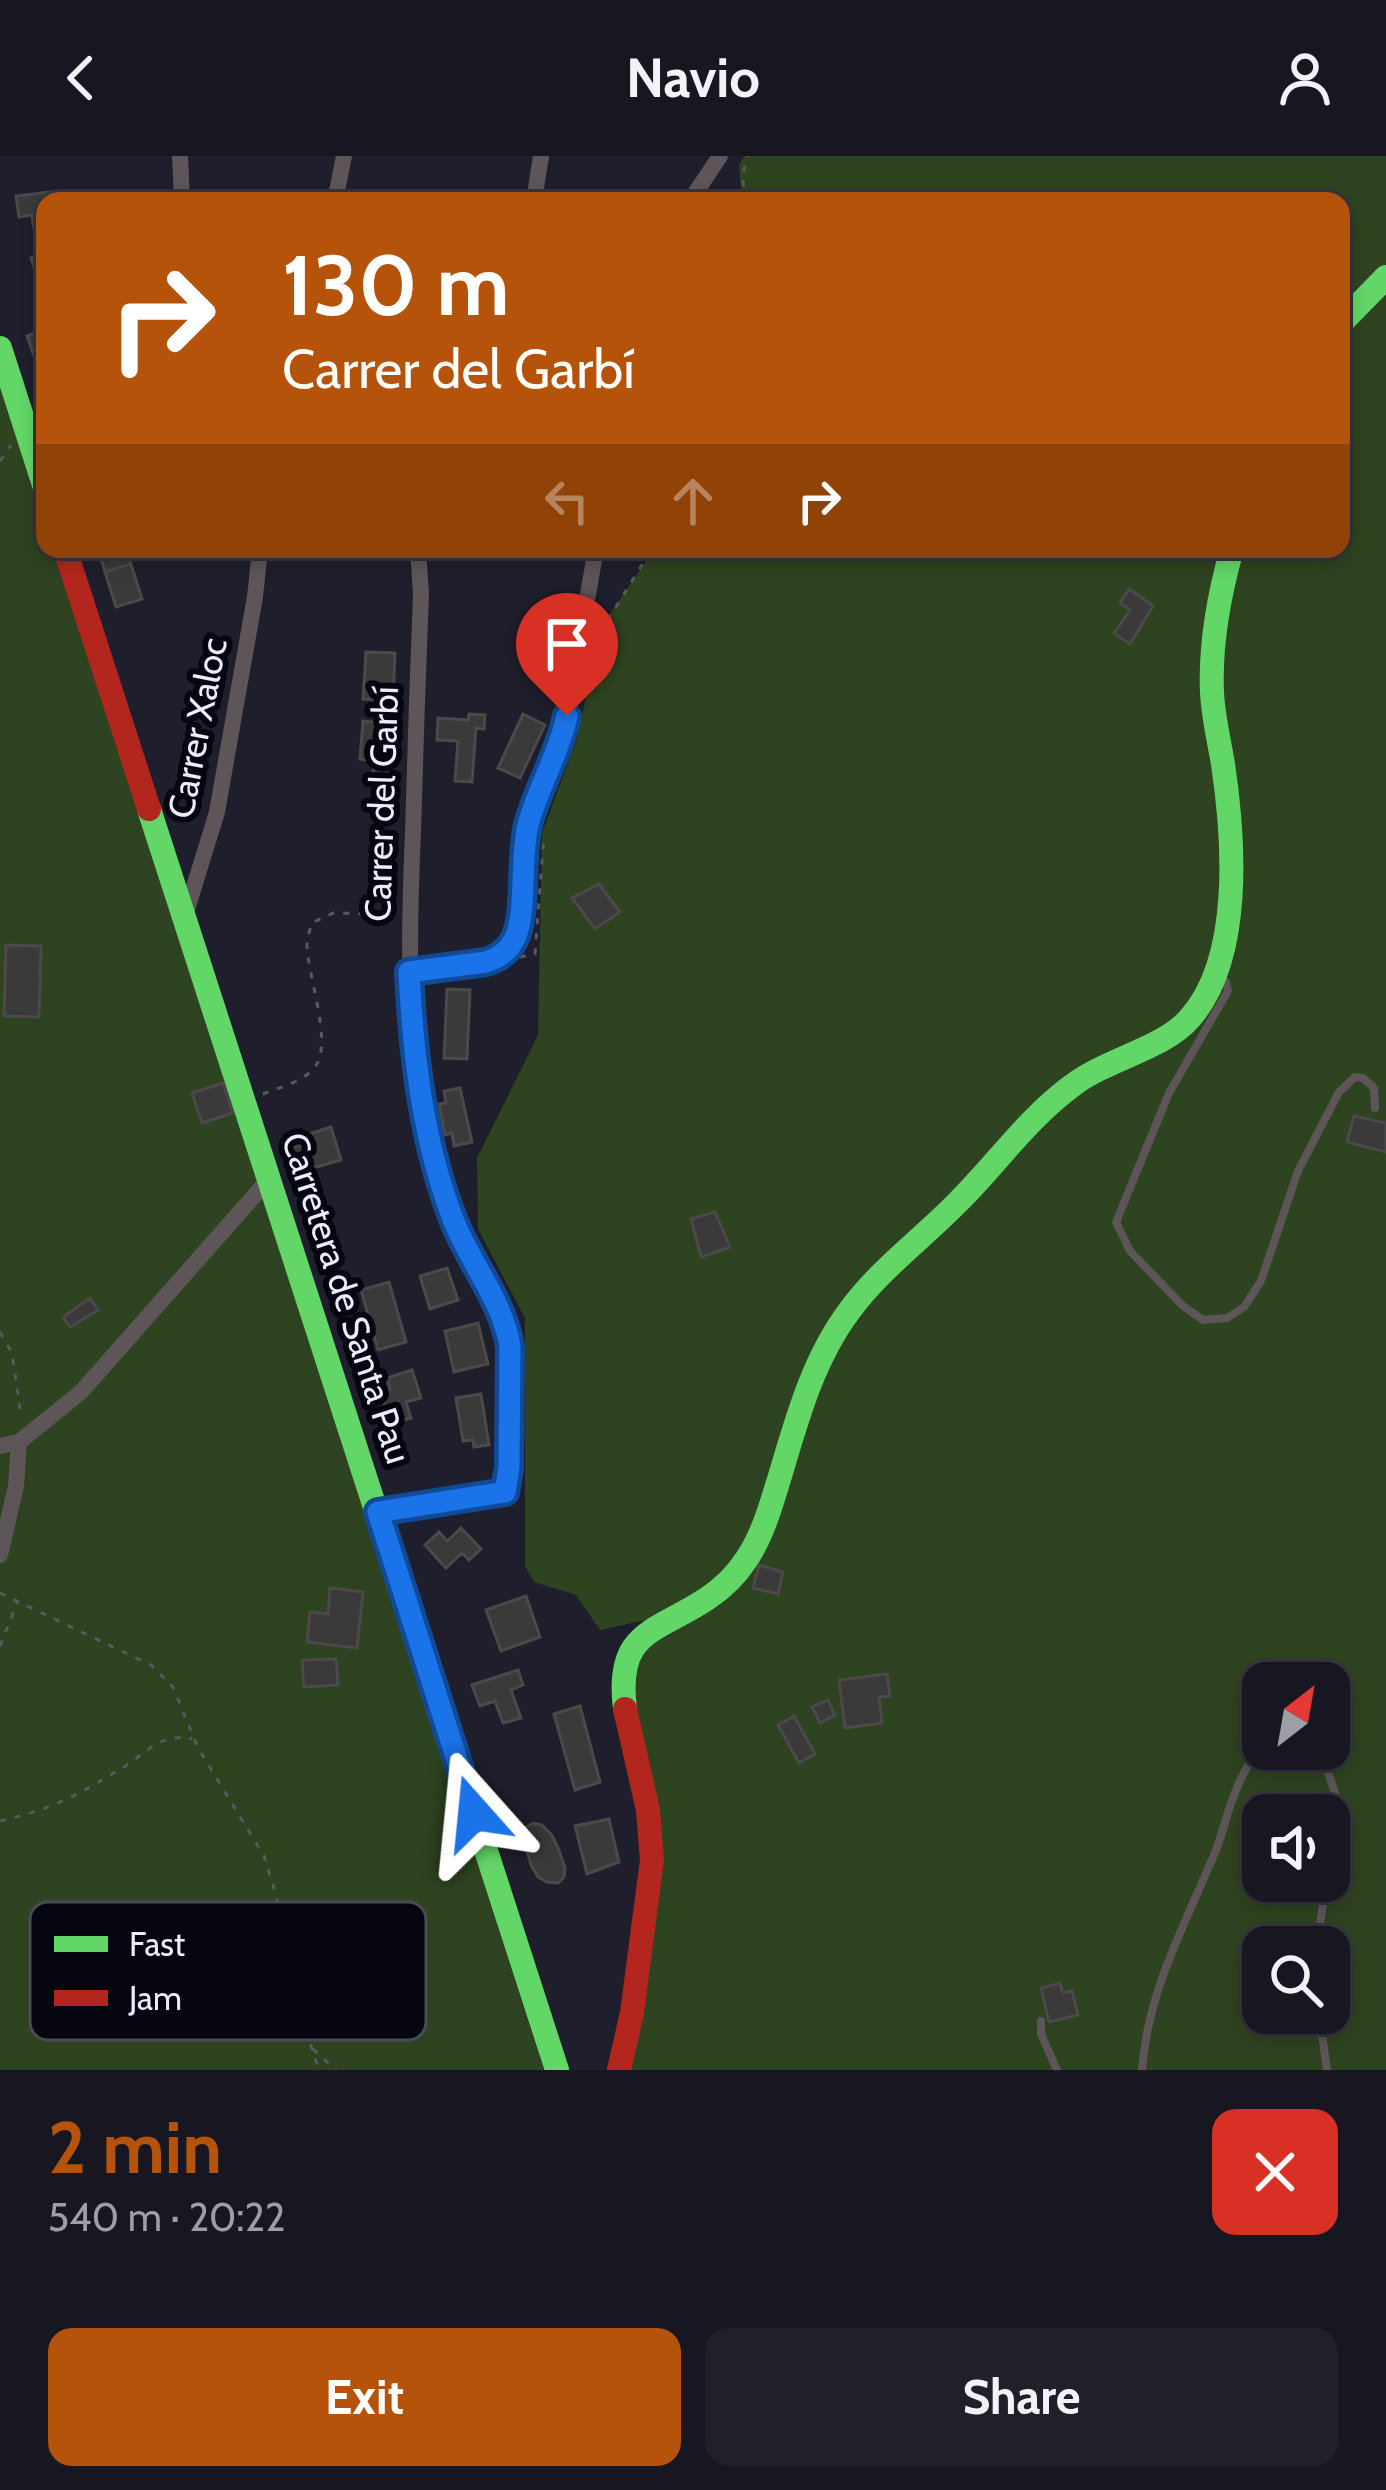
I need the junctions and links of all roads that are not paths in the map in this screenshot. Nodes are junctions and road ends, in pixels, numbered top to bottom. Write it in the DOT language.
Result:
graph roads {
  1 [pos="180,156"];
  2 [pos="344,156"];
  3 [pos="542,156"];
  4 [pos="720,156"];
  5 [pos="182,192"];
  6 [pos="337,192"];
  7 [pos="536,192"];
  8 [pos="696,192"];
  9 [pos="1386,277"];
  10 [pos="1350,313"];
  11 [pos="0,348"];
  12 [pos="36,460"];
  13 [pos="68,558"];
  14 [pos="259,558"];
  15 [pos="419,558"];
  16 [pos="594,558"];
  17 [pos="1229,558"];
  18 [pos="185,916"];
  19 [pos="409,972"];
  20 [pos="1215,976"];
  21 [pos="1375,1108"];
  22 [pos="270,1178"];
  23 [pos="9,1444"];
  24 [pos="378,1512"];
  25 [pos="0,1556"];
  26 [pos="1245,1770"];
  27 [pos="1041,2021"];
  28 [pos="1322,2034"];
  29 [pos="556,2070"];
  30 [pos="619,2070"];
  31 [pos="1057,2070"];
  32 [pos="1142,2070"];
  33 [pos="1327,2070"];
  1 -- 5 [label="street"];
  2 -- 6 [label="street"];
  3 -- 7 [label="street"];
  4 -- 8 [label="street"];
  9 -- 10 [label="street"];
  11 -- 12 [label="street"];
  13 -- 18 [label="street, Carretera de Santa Pau"];
  14 -- 18 [label="street, Carrer Xaloc"];
  15 -- 19 [label="street, Carrer del Garbí"];
  16 -- 19 [label="street"];
  17 -- 20 [label="street"];
  18 -- 22 [label="street, Carretera de Santa Pau"];
  19 -- 24 [label="street, Carrer del Garbí"];
  20 -- 21 [label="lane"];
  20 -- 30 [label="street"];
  22 -- 23 [label="street"];
  22 -- 24 [label="street, Carretera de Santa Pau"];
  23 -- 25 [label="street"];
  24 -- 29 [label="street, Carretera de Santa Pau"];
  26 -- 32 [label="lane"];
  27 -- 31 [label="lane"];
  28 -- 33 [label="lane"];
}
